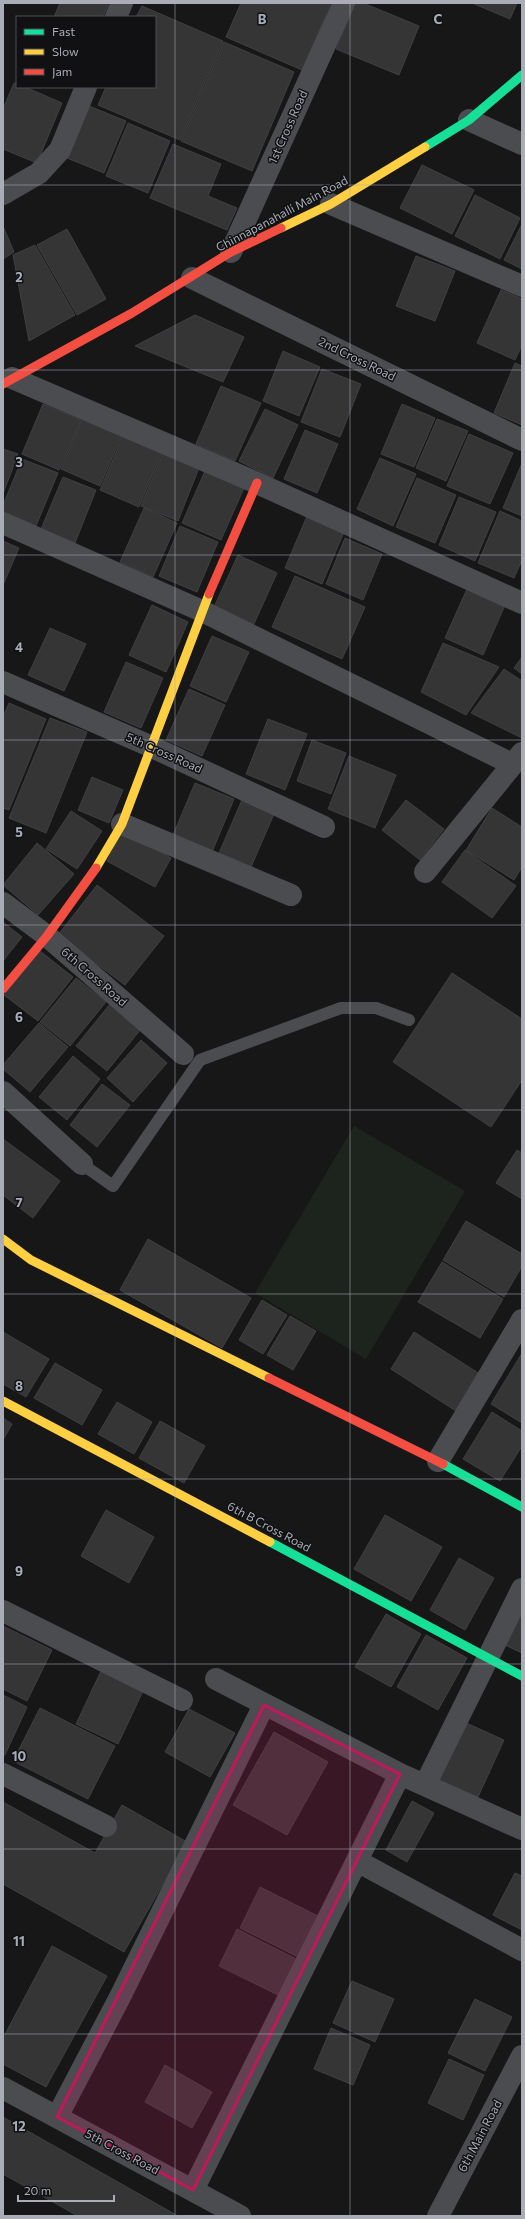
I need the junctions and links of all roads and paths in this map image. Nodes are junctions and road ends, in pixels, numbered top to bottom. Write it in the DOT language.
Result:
graph roads {
  1 [pos="122,3"];
  2 [pos="344,3"];
  3 [pos="116,16"];
  4 [pos="522,75"];
  5 [pos="86,88"];
  6 [pos="469,120"];
  7 [pos="522,144"];
  8 [pos="3,194"];
  9 [pos="331,204"];
  10 [pos="232,252"];
  11 [pos="192,278"];
  12 [pos="522,286"];
  13 [pos="8,381"];
  14 [pos="522,440"];
  15 [pos="257,483"];
  16 [pos="3,523"];
  17 [pos="522,603"];
  18 [pos="202,611"];
  19 [pos="3,682"];
  20 [pos="150,746"];
  21 [pos="517,758"];
  22 [pos="122,824"];
  23 [pos="324,827"];
  24 [pos="425,872"];
  25 [pos="291,895"];
  26 [pos="3,903"];
  27 [pos="47,936"];
  28 [pos="3,989"];
  29 [pos="409,1020"];
  30 [pos="192,1057"];
  31 [pos="3,1092"];
  32 [pos="82,1164"];
  33 [pos="3,1239"];
  34 [pos="519,1332"];
  35 [pos="3,1402"];
  36 [pos="438,1461"];
  37 [pos="522,1507"];
  38 [pos="522,1589"];
  39 [pos="3,1611"];
  40 [pos="487,1659"];
  41 [pos="522,1676"];
  42 [pos="216,1679"];
  43 [pos="182,1700"];
  44 [pos="264,1705"];
  45 [pos="3,1774"];
  46 [pos="400,1774"];
  47 [pos="425,1785"];
  48 [pos="106,1826"];
  49 [pos="522,1829"];
  50 [pos="357,1861"];
  51 [pos="522,1950"];
  52 [pos="522,2056"];
  53 [pos="3,2088"];
  54 [pos="58,2118"];
  55 [pos="193,2190"];
  56 [pos="240,2216"];
  57 [pos="438,2216"];
  1 -- 3 [label="street"];
  2 -- 10 [label="street, 1st Cross Road"];
  4 -- 6 [label="street, Chinnapanahalli Main Road"];
  5 -- 8 [label="street"];
  6 -- 7 [label="street"];
  6 -- 9 [label="street, Chinnapanahalli Main Road"];
  9 -- 10 [label="street, Chinnapanahalli Main Road"];
  9 -- 12 [label="street"];
  10 -- 11 [label="street, Chinnapanahalli Main Road"];
  11 -- 13 [label="street, Chinnapanahalli Main Road"];
  11 -- 14 [label="street, 2nd Cross Road"];
  13 -- 15 [label="street"];
  15 -- 17 [label="street"];
  15 -- 18 [label="street"];
  16 -- 18 [label="street"];
  18 -- 20 [label="street"];
  18 -- 21 [label="street"];
  19 -- 20 [label="street, 5th Cross Road"];
  20 -- 22 [label="street"];
  20 -- 23 [label="street, 5th Cross Road"];
  21 -- 24 [label="street"];
  22 -- 25 [label="street"];
  22 -- 27 [label="street"];
  26 -- 27 [label="street, 6th Cross Road"];
  27 -- 28 [label="street"];
  27 -- 30 [label="street, 6th Cross Road"];
  29 -- 30 [label="lane"];
  30 -- 32 [label="lane"];
  31 -- 32 [label="street"];
  33 -- 36 [label="street"];
  34 -- 36 [label="street"];
  35 -- 40 [label="street, 6th B Cross Road"];
  36 -- 37 [label="street"];
  38 -- 40 [label="street"];
  39 -- 43 [label="street"];
  40 -- 41 [label="street, 6th B Cross Road"];
  40 -- 47 [label="street"];
  42 -- 44 [label="street"];
  44 -- 46 [label="street"];
  44 -- 54 [label="street"];
  45 -- 48 [label="street"];
  46 -- 47 [label="street"];
  46 -- 50 [label="street"];
  47 -- 49 [label="street"];
  50 -- 51 [label="street"];
  50 -- 55 [label="street"];
  52 -- 57 [label="street, 6th Main Road"];
  53 -- 54 [label="street, 5th Cross Road"];
  54 -- 55 [label="street, 5th Cross Road"];
  55 -- 56 [label="street, 5th Cross Road"];
}
